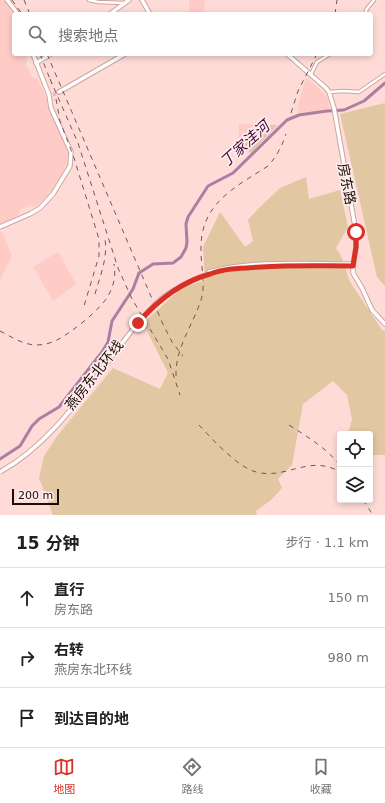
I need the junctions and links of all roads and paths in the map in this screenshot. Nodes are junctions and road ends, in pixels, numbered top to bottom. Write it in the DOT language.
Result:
graph roads {
  1 [pos="7,0"];
  2 [pos="89,0"];
  3 [pos="129,0"];
  4 [pos="142,0"];
  5 [pos="374,0"];
  6 [pos="112,2"];
  7 [pos="123,2"];
  8 [pos="116,10"];
  9 [pos="16,12"];
  10 [pos="113,12"];
  11 [pos="149,12"];
  12 [pos="366,12"];
  13 [pos="33,56"];
  14 [pos="48,56"];
  15 [pos="122,56"];
  16 [pos="289,56"];
  17 [pos="326,56"];
  18 [pos="36,63"];
  19 [pos="310,74"];
  20 [pos="385,74"];
  21 [pos="59,92"];
  22 [pos="329,92"];
  23 [pos="53,95"];
  24 [pos="49,97"];
  25 [pos="0,227"];
  26 [pos="353,265"];
  27 [pos="385,324"];
  28 [pos="0,471"];
  1 -- 9 [label="main road"];
  2 -- 6 [label="street"];
  3 -- 7 [label="main road"];
  4 -- 11 [label="main road"];
  5 -- 12 [label="street"];
  6 -- 7 [label="street"];
  6 -- 8 [label="street"];
  7 -- 8 [label="main road"];
  8 -- 10 [label="main road"];
  13 -- 18 [label="main road"];
  14 -- 18 [label="main road"];
  15 -- 21 [label="main road"];
  16 -- 19 [label="main road, 房东路"];
  17 -- 19 [label="street"];
  18 -- 24 [label="main road"];
  19 -- 22 [label="main road, 房东路"];
  20 -- 22 [label="street"];
  22 -- 26 [label="main road, 房东路"];
  23 -- 24 [label="main road"];
  24 -- 25 [label="main road"];
  26 -- 27 [label="main road, 房东路"];
  26 -- 28 [label="main road, 燕房东北环线, bridge"];
}
